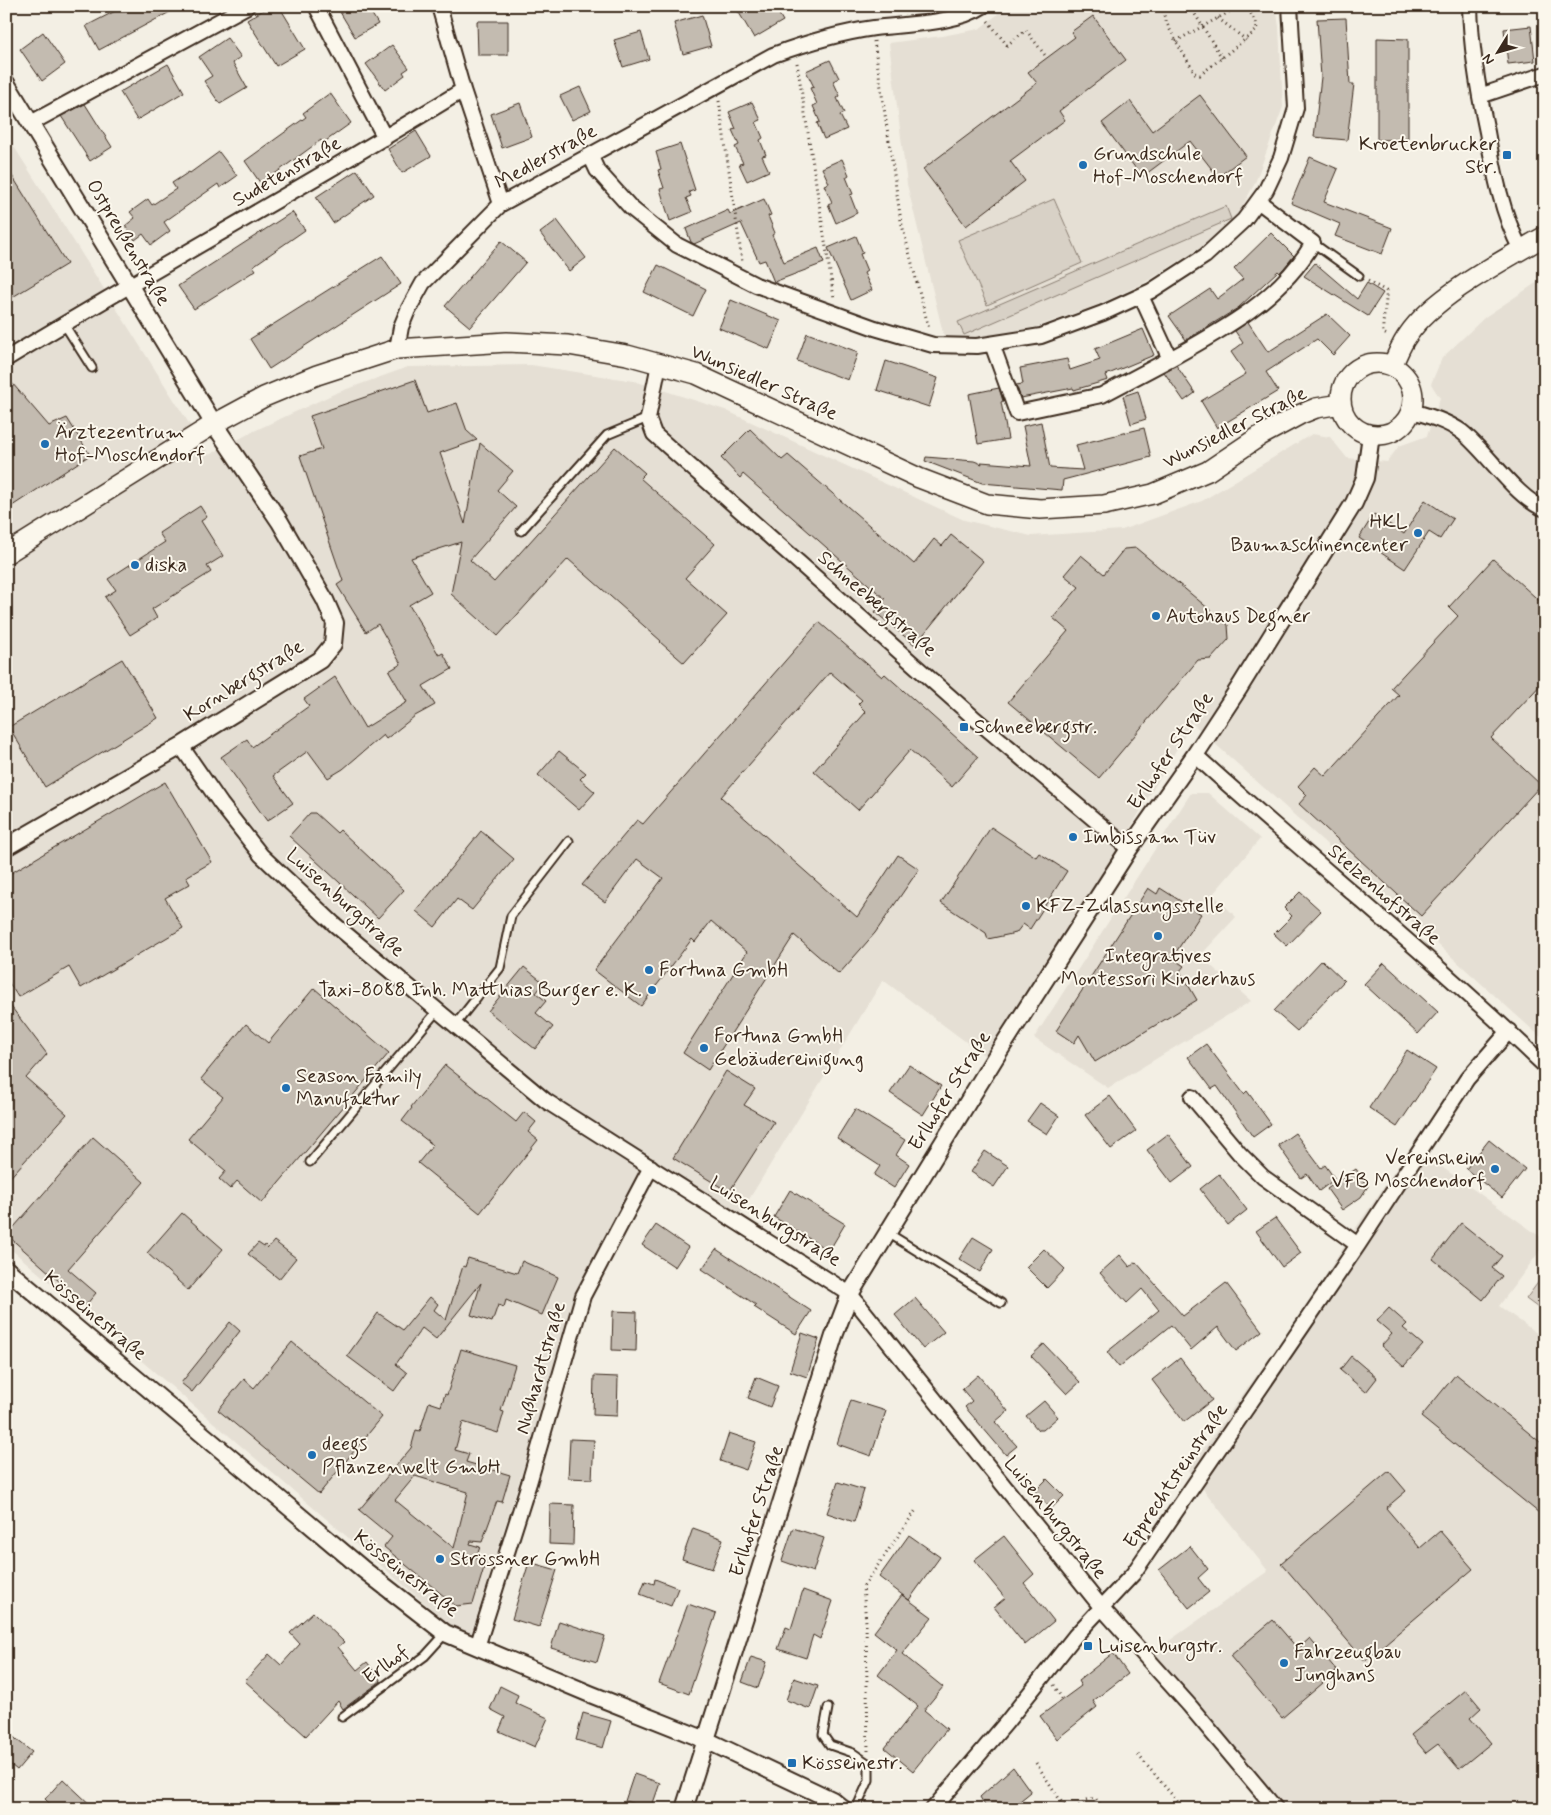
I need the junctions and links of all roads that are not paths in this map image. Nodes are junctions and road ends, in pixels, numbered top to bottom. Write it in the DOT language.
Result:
graph roads {
  1 [pos="247,6"];
  2 [pos="316,6"];
  3 [pos="439,6"];
  4 [pos="1290,6"];
  5 [pos="1470,6"];
  6 [pos="980,8"];
  7 [pos="1545,74"];
  8 [pos="6,83"];
  9 [pos="463,90"];
  10 [pos="1480,96"];
  11 [pos="31,123"];
  12 [pos="385,138"];
  13 [pos="590,155"];
  14 [pos="1258,201"];
  15 [pos="501,204"];
  16 [pos="1545,236"];
  17 [pos="1313,243"];
  18 [pos="1520,250"];
  19 [pos="1359,276"];
  20 [pos="129,286"];
  21 [pos="1140,296"];
  22 [pos="64,324"];
  23 [pos="992,344"];
  24 [pos="397,349"];
  25 [pos="1170,359"];
  26 [pos="6,360"];
  27 [pos="659,364"];
  28 [pos="1392,366"];
  29 [pos="92,368"];
  30 [pos="1341,404"];
  31 [pos="1412,411"];
  32 [pos="648,418"];
  33 [pos="214,424"];
  34 [pos="1371,435"];
  35 [pos="1545,509"];
  36 [pos="520,531"];
  37 [pos="6,554"];
  38 [pos="181,746"];
  39 [pos="1195,755"];
  40 [pos="569,841"];
  41 [pos="6,847"];
  42 [pos="1130,849"];
  43 [pos="438,1010"];
  44 [pos="455,1025"];
  45 [pos="1508,1031"];
  46 [pos="1545,1066"];
  47 [pos="1192,1098"];
  48 [pos="310,1162"];
  49 [pos="651,1167"];
  50 [pos="887,1233"];
  51 [pos="1358,1246"];
  52 [pos="6,1269"];
  53 [pos="850,1294"];
  54 [pos="1001,1303"];
  55 [pos="1102,1608"];
  56 [pos="445,1633"];
  57 [pos="477,1647"];
  58 [pos="828,1708"];
  59 [pos="342,1718"];
  60 [pos="706,1740"];
  61 [pos="684,1809"];
  62 [pos="843,1809"];
  63 [pos="856,1809"];
  64 [pos="933,1809"];
  65 [pos="1276,1809"];
  1 -- 11 [label="street"];
  2 -- 12 [label="street"];
  3 -- 9 [label="street"];
  4 -- 14 [label="street"];
  5 -- 10 [label="street"];
  6 -- 13 [label="street, Medlerstraße"];
  7 -- 10 [label="street"];
  8 -- 11 [label="street, Ostpreußenstraße"];
  9 -- 12 [label="street, Sudetenstraße"];
  9 -- 15 [label="street"];
  10 -- 18 [label="street"];
  11 -- 20 [label="street, Ostpreußenstraße"];
  12 -- 20 [label="street, Sudetenstraße"];
  13 -- 15 [label="street, Medlerstraße"];
  13 -- 23 [label="street"];
  14 -- 17 [label="street"];
  14 -- 21 [label="street"];
  15 -- 24 [label="street, Medlerstraße"];
  16 -- 18 [label="main road"];
  17 -- 19 [label="lane"];
  17 -- 25 [label="street"];
  18 -- 28 [label="main road"];
  20 -- 22 [label="street, Sudetenstraße"];
  20 -- 33 [label="street, Ostpreußenstraße"];
  21 -- 23 [label="street"];
  21 -- 25 [label="street"];
  22 -- 26 [label="street, Sudetenstraße"];
  22 -- 29 [label="lane"];
  23 -- 25 [label="street"];
  24 -- 27 [label="main road, Wunsiedler Straße"];
  24 -- 33 [label="main road, Wunsiedler Straße"];
  27 -- 30 [label="main road, Wunsiedler Straße"];
  27 -- 32 [label="street"];
  28 -- 30 [label="main road"];
  28 -- 31 [label="main road"];
  30 -- 34 [label="main road"];
  31 -- 34 [label="main road"];
  31 -- 35 [label="street"];
  32 -- 36 [label="lane"];
  32 -- 42 [label="street, Schneebergstraße"];
  33 -- 37 [label="main road, Wunsiedler Straße"];
  33 -- 38 [label="street, Kornbergstraße"];
  34 -- 39 [label="street, Erlhofer Straße"];
  38 -- 41 [label="street, Kornbergstraße"];
  38 -- 43 [label="street, Luisenburgstraße"];
  39 -- 42 [label="street, Erlhofer Straße"];
  39 -- 45 [label="street, Stelzenhofstraße"];
  40 -- 44 [label="lane"];
  42 -- 50 [label="street, Erlhofer Straße"];
  43 -- 44 [label="street, Luisenburgstraße"];
  43 -- 48 [label="lane"];
  44 -- 49 [label="street, Luisenburgstraße"];
  45 -- 46 [label="street, Stelzenhofstraße"];
  45 -- 51 [label="street, Epprechtsteinstraße"];
  47 -- 51 [label="street"];
  49 -- 53 [label="street, Luisenburgstraße"];
  49 -- 57 [label="street, Nußhardtstraße"];
  50 -- 53 [label="street, Erlhofer Straße"];
  50 -- 54 [label="lane"];
  51 -- 55 [label="street, Epprechtsteinstraße"];
  52 -- 56 [label="street, Kösseinestraße"];
  53 -- 55 [label="street, Luisenburgstraße"];
  53 -- 60 [label="street, Erlhofer Straße"];
  55 -- 64 [label="street, Epprechtsteinstraße"];
  55 -- 65 [label="street, Luisenburgstraße"];
  56 -- 57 [label="street, Kösseinestraße"];
  56 -- 59 [label="lane, Erlhof"];
  57 -- 60 [label="street, Kösseinestraße"];
  58 -- 63 [label="lane"];
  60 -- 61 [label="street, Erlhofer Straße"];
  60 -- 62 [label="street, Kösseinestraße"];
}
